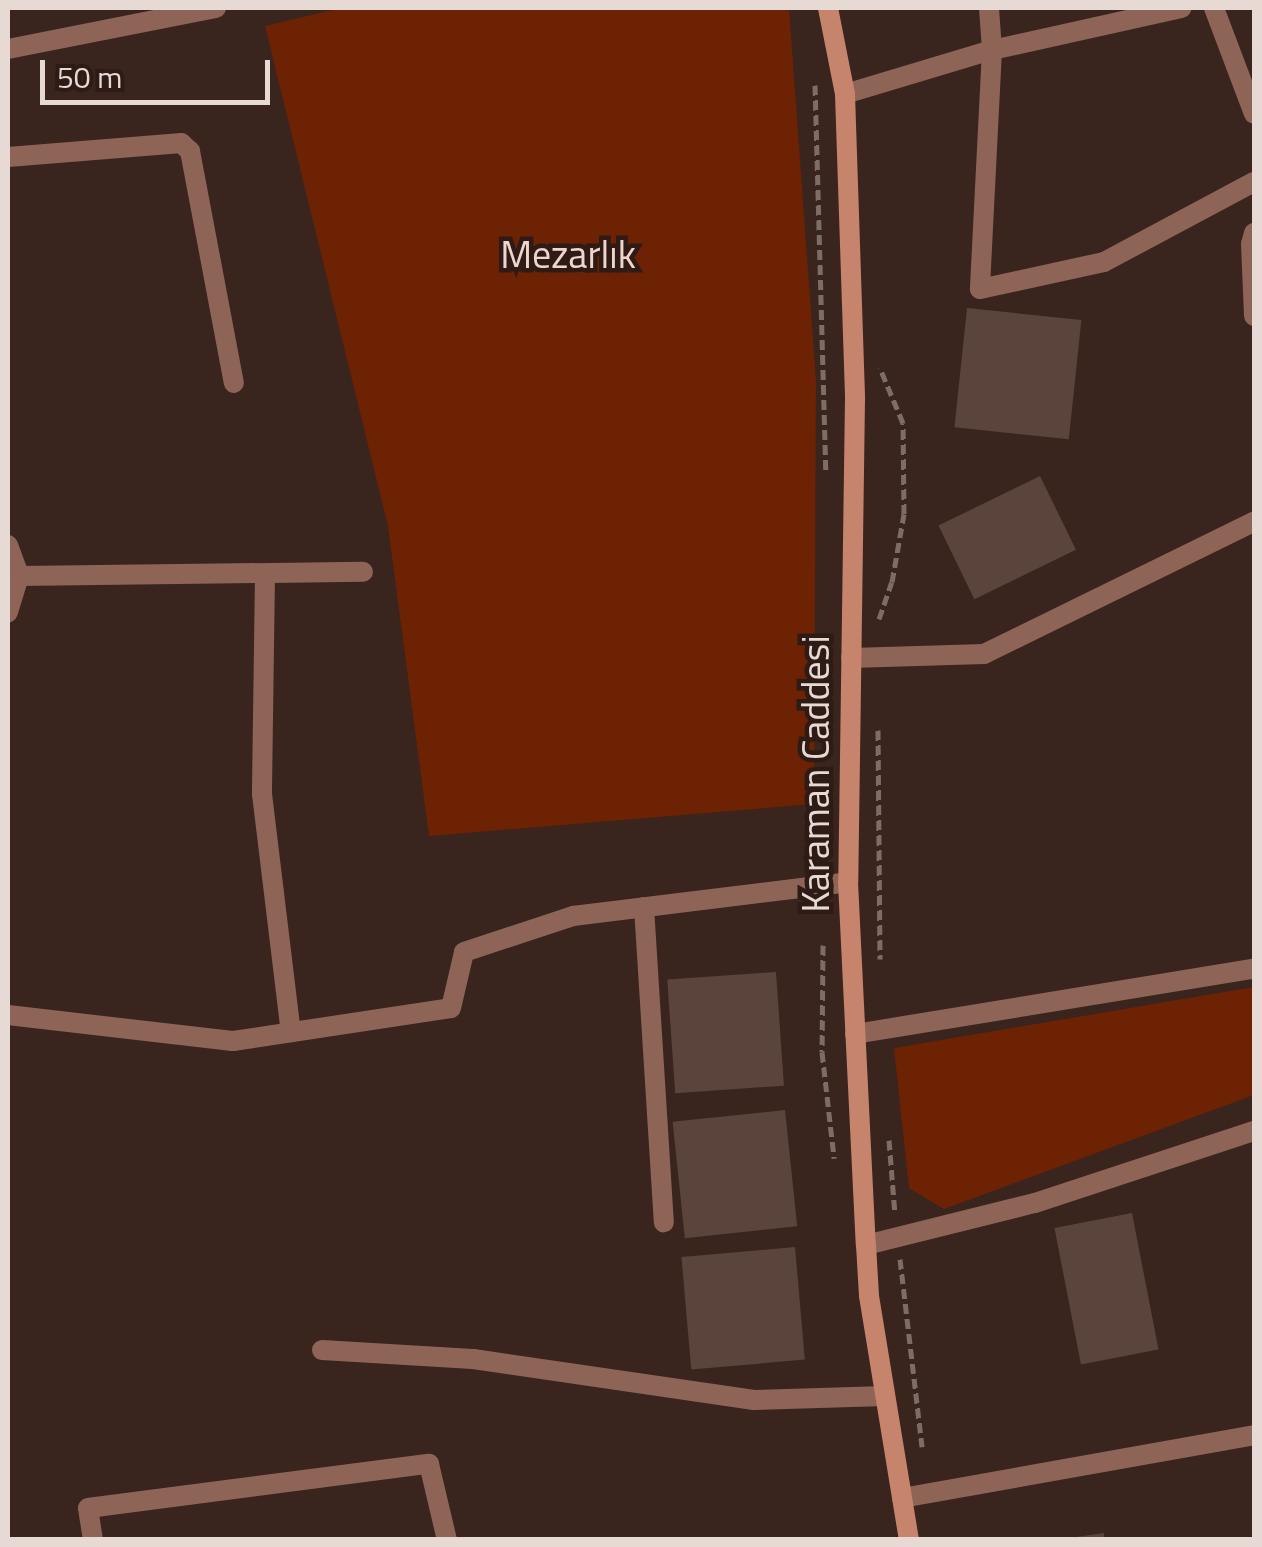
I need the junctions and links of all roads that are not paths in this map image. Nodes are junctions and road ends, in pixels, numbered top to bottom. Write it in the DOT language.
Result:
graph roads {
  1 [pos="216,8"];
  2 [pos="828,8"];
  3 [pos="989,8"];
  4 [pos="1182,8"];
  5 [pos="1214,8"];
  6 [pos="8,49"];
  7 [pos="992,50"];
  8 [pos="845,94"];
  9 [pos="1254,114"];
  10 [pos="8,157"];
  11 [pos="1254,182"];
  12 [pos="1254,233"];
  13 [pos="1254,316"];
  14 [pos="234,383"];
  15 [pos="1254,522"];
  16 [pos="8,545"];
  17 [pos="363,572"];
  18 [pos="264,574"];
  19 [pos="19,576"];
  20 [pos="8,612"];
  21 [pos="851,658"];
  22 [pos="848,882"];
  23 [pos="644,906"];
  24 [pos="1254,969"];
  25 [pos="8,1015"];
  26 [pos="290,1032"];
  27 [pos="856,1034"];
  28 [pos="1254,1130"];
  29 [pos="664,1222"];
  30 [pos="866,1246"];
  31 [pos="322,1350"];
  32 [pos="885,1396"];
  33 [pos="1254,1434"];
  34 [pos="902,1498"];
  35 [pos="93,1540"];
  36 [pos="447,1540"];
  37 [pos="909,1540"];
  1 -- 6 [label="street"];
  2 -- 8 [label="main road, Karaman Caddesi"];
  3 -- 7 [label="street"];
  4 -- 7 [label="street"];
  5 -- 9 [label="street"];
  7 -- 8 [label="street"];
  7 -- 11 [label="street"];
  8 -- 21 [label="main road, Karaman Caddesi"];
  10 -- 14 [label="street"];
  12 -- 13 [label="street"];
  15 -- 21 [label="street"];
  16 -- 19 [label="street"];
  17 -- 18 [label="street"];
  18 -- 19 [label="street"];
  18 -- 26 [label="street"];
  19 -- 20 [label="street"];
  21 -- 22 [label="main road, Karaman Caddesi"];
  22 -- 23 [label="street"];
  22 -- 27 [label="main road, Karaman Caddesi"];
  23 -- 26 [label="street"];
  23 -- 29 [label="street"];
  24 -- 27 [label="street"];
  25 -- 26 [label="street"];
  27 -- 30 [label="main road, Karaman Caddesi"];
  28 -- 30 [label="street"];
  30 -- 32 [label="main road, Karaman Caddesi"];
  31 -- 32 [label="street"];
  32 -- 34 [label="main road, Karaman Caddesi"];
  33 -- 34 [label="street"];
  34 -- 37 [label="main road, Karaman Caddesi"];
  35 -- 36 [label="street"];
}
